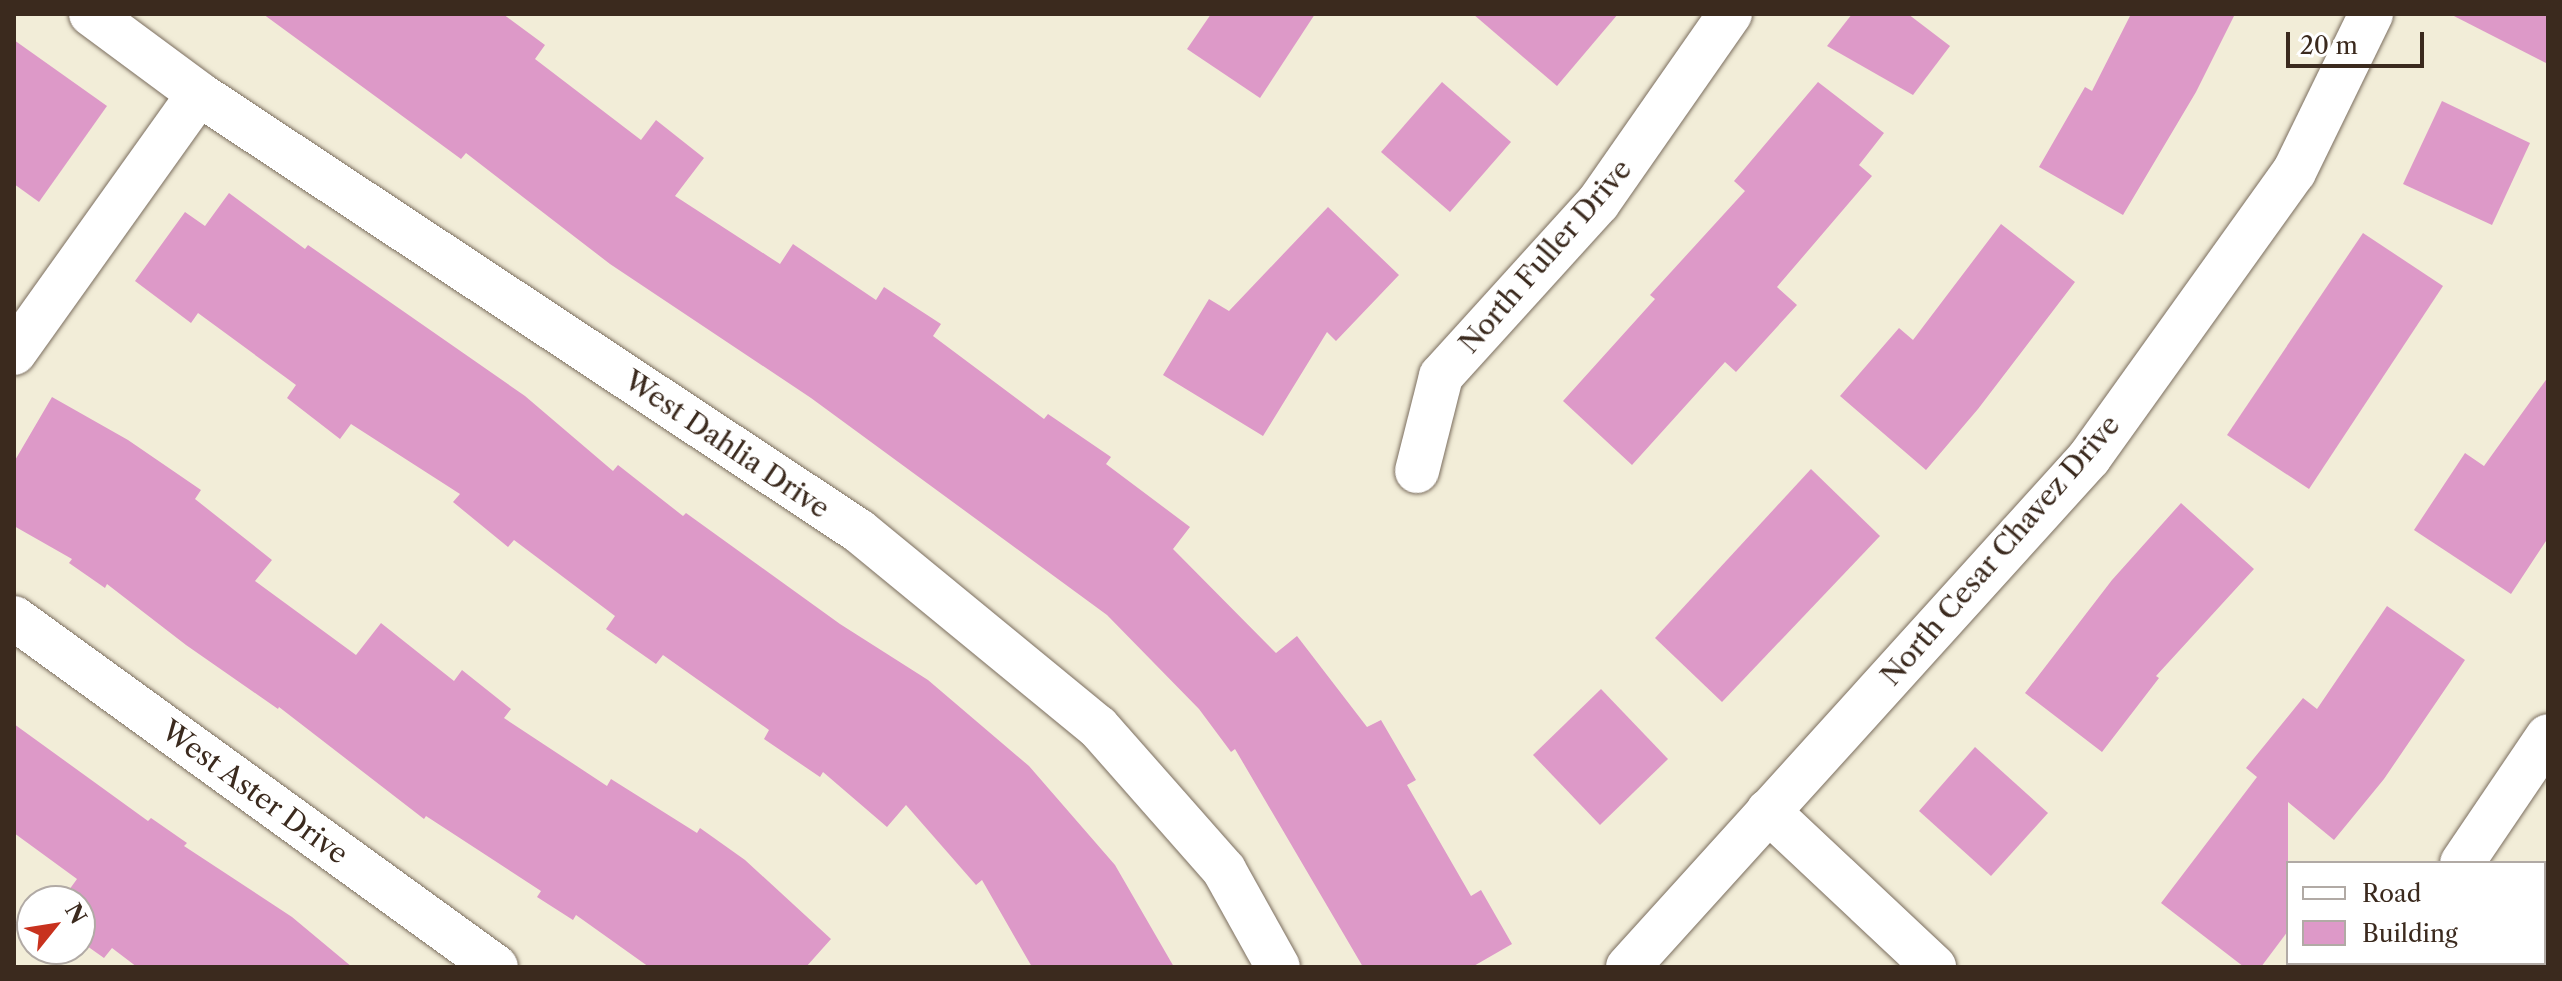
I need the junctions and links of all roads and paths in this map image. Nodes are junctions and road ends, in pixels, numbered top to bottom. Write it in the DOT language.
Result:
graph roads {
  1 [pos="91,14"];
  2 [pos="1730,14"];
  3 [pos="2371,14"];
  4 [pos="199,94"];
  5 [pos="14,353"];
  6 [pos="1417,471"];
  7 [pos="14,618"];
  8 [pos="2548,736"];
  9 [pos="1768,811"];
  10 [pos="2463,861"];
  11 [pos="496,967"];
  12 [pos="1278,967"];
  13 [pos="1628,967"];
  14 [pos="1934,967"];
  1 -- 4 [label="street, West Dahlia Drive"];
  2 -- 6 [label="street, North Fuller Drive"];
  3 -- 9 [label="street, North Cesar Chavez Drive"];
  4 -- 5 [label="street"];
  4 -- 12 [label="street, West Dahlia Drive"];
  7 -- 11 [label="street, West Aster Drive"];
  8 -- 10 [label="street"];
  9 -- 13 [label="street, North Cesar Chavez Drive"];
  9 -- 14 [label="street"];
}
